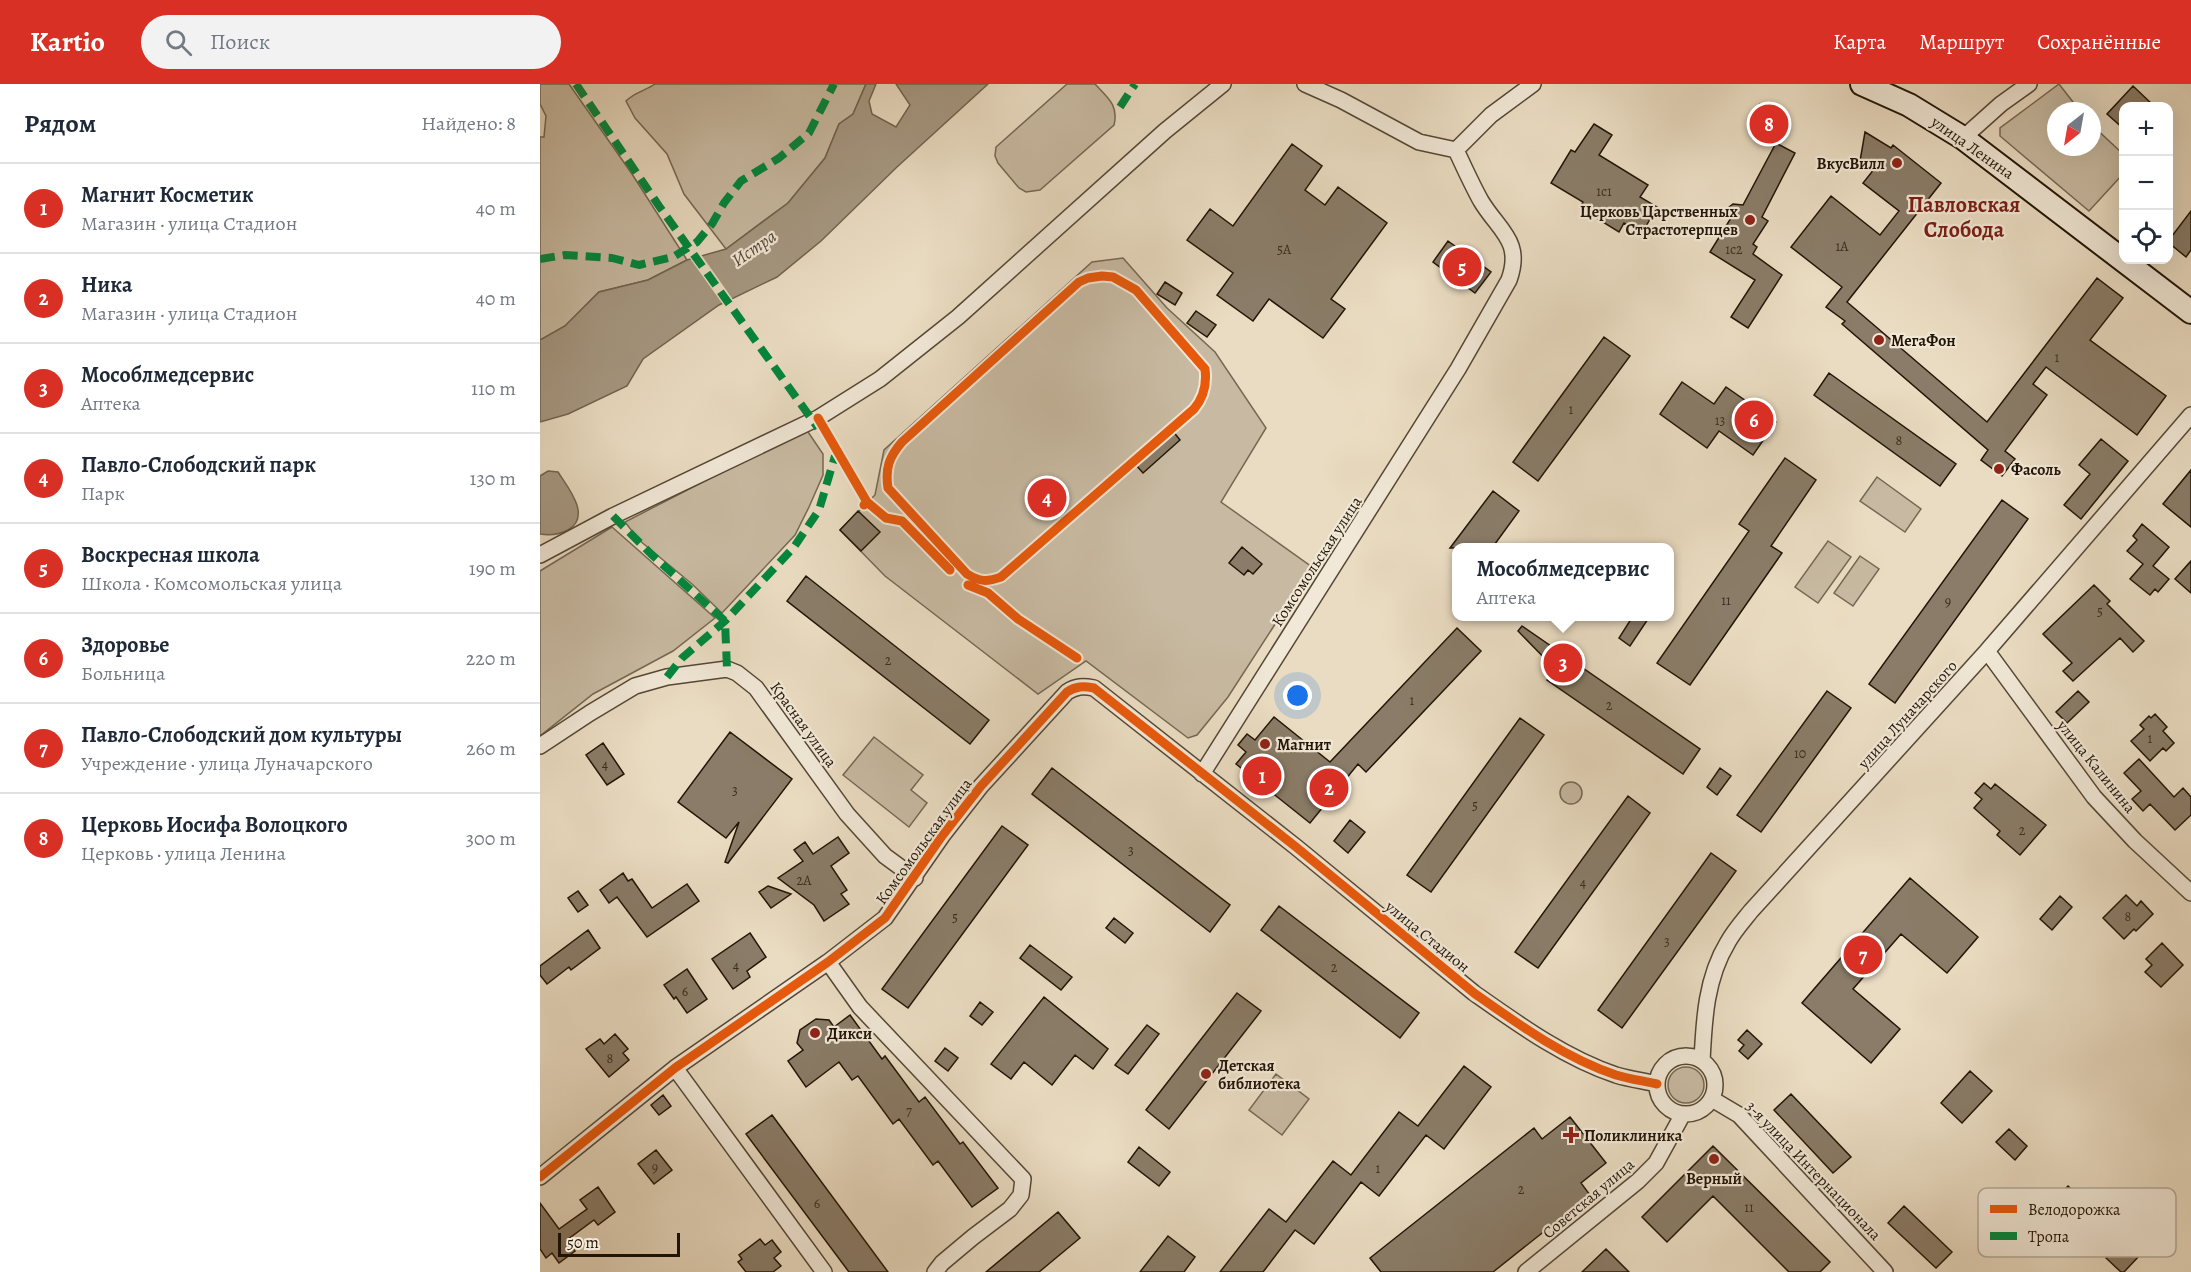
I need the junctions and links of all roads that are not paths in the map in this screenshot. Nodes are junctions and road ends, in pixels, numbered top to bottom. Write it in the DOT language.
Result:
graph roads {
  1 [pos="1223,84"];
  2 [pos="1305,84"];
  3 [pos="1533,84"];
  4 [pos="1862,84"];
  5 [pos="2029,84"];
  6 [pos="1963,138"];
  7 [pos="1456,150"];
  8 [pos="2191,312"];
  9 [pos="2191,415"];
  10 [pos="540,555"];
  11 [pos="1987,651"];
  12 [pos="540,746"];
  13 [pos="1202,774"];
  14 [pos="915,878"];
  15 [pos="2191,893"];
  16 [pos="828,962"];
  17 [pos="1702,1061"];
  18 [pos="675,1068"];
  19 [pos="1657,1084"];
  20 [pos="1712,1098"];
  21 [pos="1683,1114"];
  22 [pos="540,1177"];
  23 [pos="824,1272"];
  24 [pos="935,1272"];
  25 [pos="1526,1272"];
  26 [pos="1885,1272"];
  1 -- 10 [label="street"];
  2 -- 7 [label="street"];
  3 -- 7 [label="street"];
  4 -- 6 [label="main road, улица Ленина"];
  5 -- 6 [label="street"];
  6 -- 8 [label="main road, улица Ленина"];
  7 -- 13 [label="street, Комсомольская улица"];
  9 -- 11 [label="street, улица Луначарского"];
  11 -- 15 [label="street, улица Калинина"];
  11 -- 17 [label="street, улица Луначарского"];
  12 -- 14 [label="street, Красная улица"];
  13 -- 14 [label="street, Комсомольская улица"];
  13 -- 19 [label="street, улица Стадион"];
  14 -- 16 [label="street, Комсомольская улица"];
  16 -- 18 [label="street, Комсомольская улица"];
  16 -- 24 [label="street"];
  17 -- 19 [label="street"];
  17 -- 20 [label="street"];
  18 -- 22 [label="street, Комсомольская улица"];
  18 -- 23 [label="street"];
  19 -- 21 [label="street"];
  20 -- 21 [label="street"];
  20 -- 26 [label="street, 3-я улица Интернационала"];
  21 -- 25 [label="street, Советская улица"];
}
